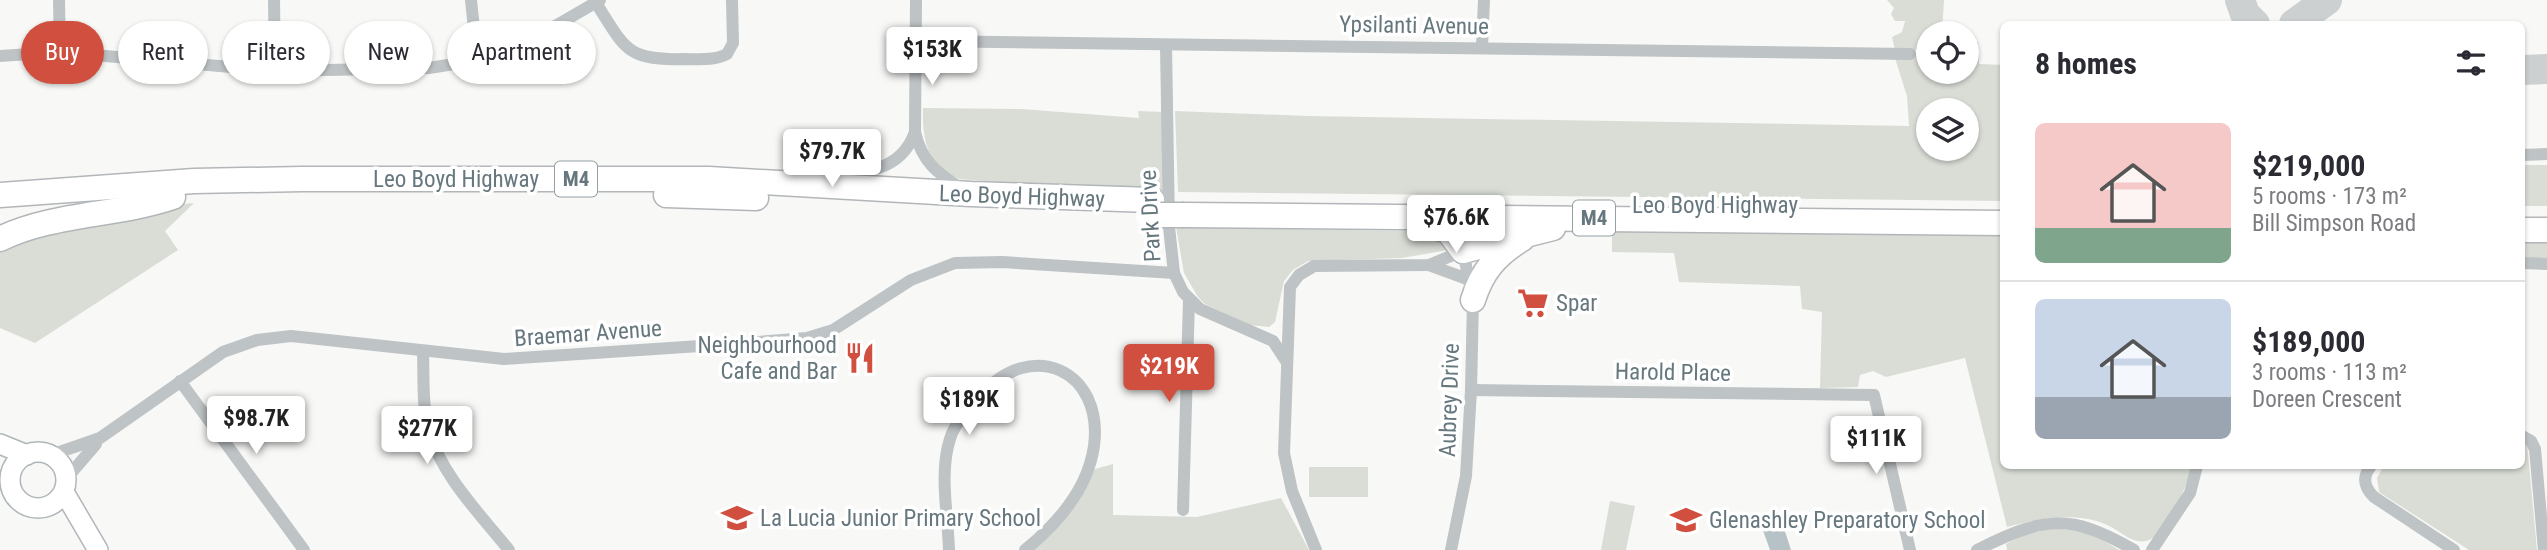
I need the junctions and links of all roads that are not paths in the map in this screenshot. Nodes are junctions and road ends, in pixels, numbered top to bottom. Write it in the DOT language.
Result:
graph roads {
  1 [pos="59,0"];
  2 [pos="274,0"];
  3 [pos="471,0"];
  4 [pos="732,0"];
  5 [pos="916,0"];
  6 [pos="1484,0"];
  7 [pos="598,1"];
  8 [pos="59,21"];
  9 [pos="274,21"];
  10 [pos="473,21"];
  11 [pos="564,21"];
  12 [pos="916,41"];
  13 [pos="1166,44"];
  14 [pos="1482,47"];
  15 [pos="1910,54"];
  16 [pos="21,55"];
  17 [pos="0,56"];
  18 [pos="104,56"];
  19 [pos="447,63"];
  20 [pos="222,66"];
  21 [pos="330,70"];
  22 [pos="915,132"];
  23 [pos="2547,153"];
  24 [pos="2525,155"];
  25 [pos="709,179"];
  26 [pos="971,194"];
  27 [pos="0,195"];
  28 [pos="173,197"];
  29 [pos="1150,207"];
  30 [pos="0,208"];
  31 [pos="1184,208"];
  32 [pos="2000,208"];
  33 [pos="2525,215"];
  34 [pos="2547,215"];
  35 [pos="1401,218"];
  36 [pos="1637,219"];
  37 [pos="2000,223"];
  38 [pos="1552,229"];
  39 [pos="2525,230"];
  40 [pos="2547,230"];
  41 [pos="0,239"];
  42 [pos="1463,251"];
  43 [pos="2525,263"];
  44 [pos="1430,264"];
  45 [pos="2547,264"];
  46 [pos="1174,273"];
  47 [pos="1472,290"];
  48 [pos="1189,300"];
  49 [pos="1288,315"];
  50 [pos="1261,335"];
  51 [pos="423,353"];
  52 [pos="1286,361"];
  53 [pos="180,381"];
  54 [pos="1471,390"];
  55 [pos="100,438"];
  56 [pos="2525,438"];
  57 [pos="0,444"];
  58 [pos="27,455"];
  59 [pos="51,456"];
  60 [pos="0,459"];
  61 [pos="2196,469"];
  62 [pos="2369,469"];
  63 [pos="10,481"];
  64 [pos="65,485"];
  65 [pos="38,508"];
  66 [pos="1183,510"];
  67 [pos="85,533"];
  68 [pos="2451,549"];
  69 [pos="97,550"];
  70 [pos="304,550"];
  71 [pos="509,550"];
  72 [pos="949,550"];
  73 [pos="1025,550"];
  74 [pos="1316,550"];
  75 [pos="1451,550"];
  76 [pos="1910,550"];
  77 [pos="1977,550"];
  78 [pos="2134,550"];
  79 [pos="2152,550"];
  80 [pos="2544,550"];
  1 -- 8 [label="street"];
  2 -- 9 [label="street"];
  3 -- 10 [label="street"];
  4 -- 7 [label="street"];
  5 -- 12 [label="street"];
  6 -- 14 [label="street"];
  7 -- 11 [label="street"];
  12 -- 13 [label="street, Ypsilanti Avenue"];
  12 -- 22 [label="street"];
  13 -- 14 [label="street, Ypsilanti Avenue"];
  13 -- 46 [label="street, Park Drive"];
  14 -- 15 [label="street, Ypsilanti Avenue"];
  16 -- 17 [label="street"];
  18 -- 20 [label="street"];
  19 -- 21 [label="street"];
  22 -- 25 [label="street"];
  22 -- 26 [label="street"];
  23 -- 24 [label="street"];
  25 -- 26 [label="highway, Leo Boyd Highway / M4"];
  25 -- 27 [label="highway, Leo Boyd Highway / M4"];
  26 -- 29 [label="highway, Leo Boyd Highway / M4"];
  28 -- 29 [label="highway, Leo Boyd Highway / M4"];
  28 -- 30 [label="highway, Leo Boyd Highway / M4"];
  28 -- 41 [label="highway"];
  29 -- 31 [label="highway, Leo Boyd Highway / M4"];
  31 -- 32 [label="highway, Leo Boyd Highway / M4"];
  31 -- 35 [label="highway, Leo Boyd Highway / M4"];
  33 -- 34 [label="highway"];
  35 -- 36 [label="highway, Leo Boyd Highway / M4"];
  35 -- 42 [label="highway"];
  36 -- 37 [label="highway, Leo Boyd Highway / M4"];
  36 -- 38 [label="highway"];
  38 -- 42 [label="highway"];
  38 -- 47 [label="highway"];
  39 -- 40 [label="highway"];
  42 -- 44 [label="street"];
  42 -- 47 [label="street, Aubrey Drive"];
  43 -- 45 [label="street"];
  44 -- 47 [label="street"];
  44 -- 49 [label="street"];
  46 -- 48 [label="street, Park Drive"];
  46 -- 51 [label="street, Braemar Avenue"];
  47 -- 54 [label="street, Aubrey Drive"];
  48 -- 50 [label="street, Park Drive"];
  48 -- 66 [label="street"];
  49 -- 50 [label="street"];
  49 -- 52 [label="street"];
  50 -- 52 [label="street, Park Drive"];
  51 -- 53 [label="street, Braemar Avenue"];
  51 -- 71 [label="street"];
  52 -- 74 [label="street"];
  53 -- 55 [label="street, Braemar Avenue"];
  53 -- 70 [label="street"];
  54 -- 75 [label="street, Aubrey Drive"];
  54 -- 76 [label="street, Harold Place"];
  55 -- 59 [label="street, Braemar Avenue"];
  55 -- 64 [label="street, Braemar Avenue"];
  56 -- 80 [label="street"];
  57 -- 58 [label="street"];
  58 -- 59 [label="street"];
  58 -- 63 [label="street"];
  59 -- 64 [label="street"];
  60 -- 63 [label="street"];
  61 -- 79 [label="street"];
  62 -- 68 [label="street"];
  63 -- 65 [label="street"];
  64 -- 65 [label="street"];
  64 -- 67 [label="street"];
  65 -- 67 [label="street"];
  67 -- 69 [label="street"];
  72 -- 73 [label="street"];
  77 -- 78 [label="street"];
}
